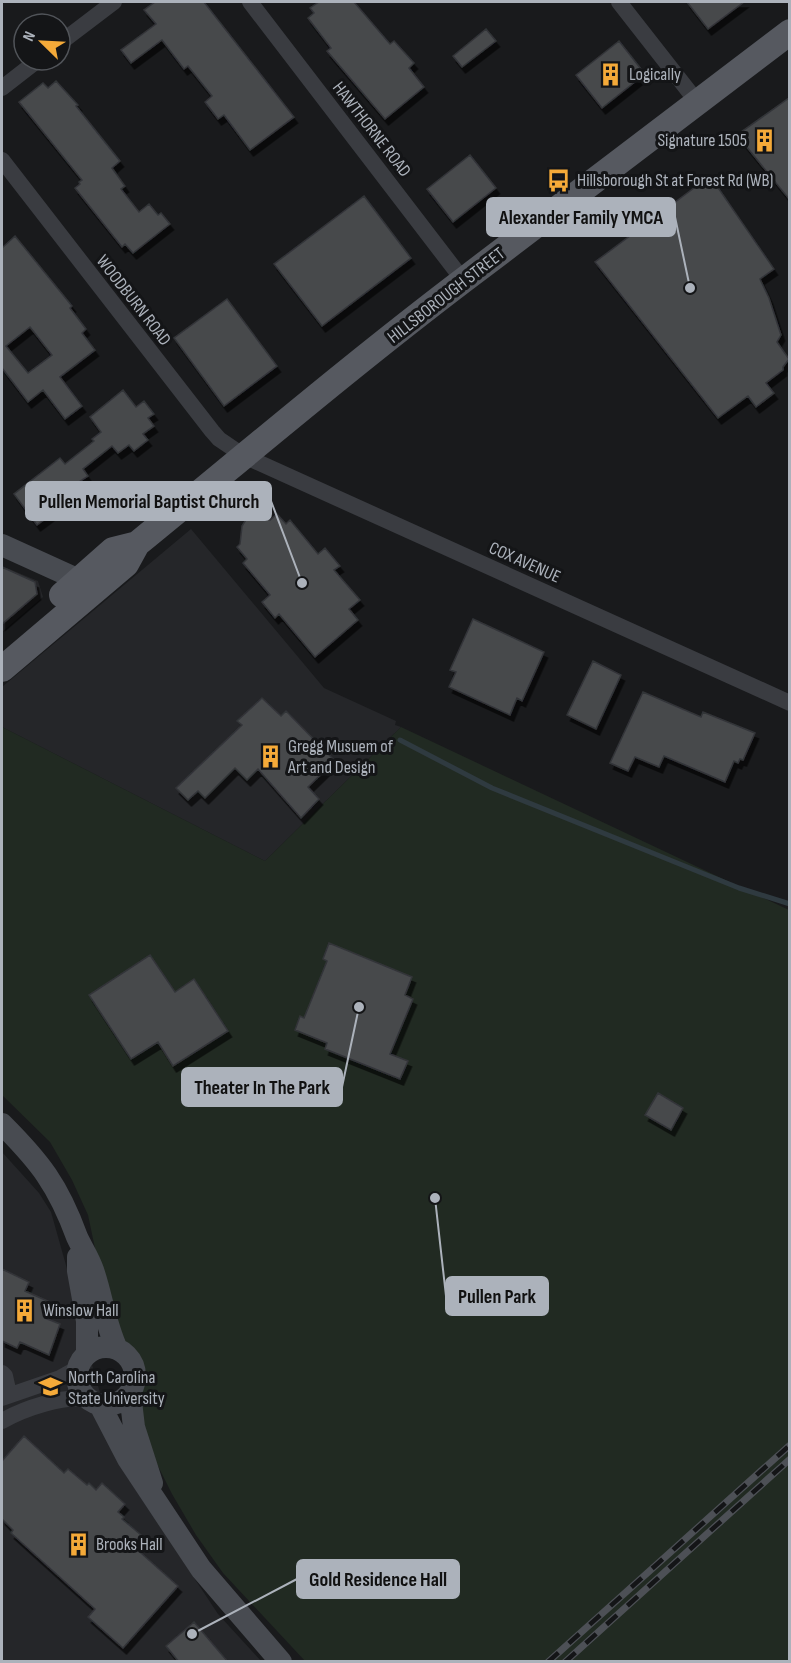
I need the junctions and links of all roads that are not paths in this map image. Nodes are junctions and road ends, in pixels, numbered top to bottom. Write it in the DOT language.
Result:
graph roads {
  1 [pos="114,2"];
  2 [pos="250,2"];
  3 [pos="619,2"];
  4 [pos="789,32"];
  5 [pos="72,34"];
  6 [pos="23,72"];
  7 [pos="2,88"];
  8 [pos="698,103"];
  9 [pos="2,160"];
  10 [pos="463,280"];
  11 [pos="244,456"];
  12 [pos="137,544"];
  13 [pos="2,545"];
  14 [pos="79,580"];
  15 [pos="2,646"];
  16 [pos="2,669"];
  17 [pos="789,703"];
  18 [pos="5,1130"];
  19 [pos="78,1238"];
  20 [pos="117,1349"];
  21 [pos="82,1361"];
  22 [pos="2,1373"];
  23 [pos="130,1393"];
  24 [pos="5,1396"];
  25 [pos="95,1402"];
  26 [pos="2,1421"];
  27 [pos="158,1502"];
  28 [pos="281,1662"];
  1 -- 5 [label="street"];
  2 -- 10 [label="street, HAWTHORNE ROAD"];
  3 -- 8 [label="street"];
  4 -- 8 [label="main road, HILLSBOROUGH STREET"];
  6 -- 7 [label="street"];
  8 -- 10 [label="main road, HILLSBOROUGH STREET"];
  9 -- 11 [label="street, WOODBURN ROAD"];
  10 -- 11 [label="main road, HILLSBOROUGH STREET"];
  11 -- 12 [label="main road, HILLSBOROUGH STREET"];
  11 -- 17 [label="street, COX AVENUE"];
  12 -- 14 [label="main road, HILLSBOROUGH STREET"];
  12 -- 16 [label="main road, HILLSBOROUGH STREET"];
  13 -- 14 [label="main road"];
  14 -- 15 [label="main road, HILLSBOROUGH STREET"];
  18 -- 19 [label="main road"];
  19 -- 20 [label="main road"];
  19 -- 21 [label="main road"];
  20 -- 21 [label="main road"];
  20 -- 23 [label="main road"];
  21 -- 24 [label="street"];
  21 -- 25 [label="main road"];
  22 -- 24 [label="street"];
  23 -- 25 [label="main road"];
  23 -- 27 [label="main road"];
  25 -- 26 [label="street"];
  25 -- 27 [label="main road"];
  27 -- 28 [label="main road"];
}
